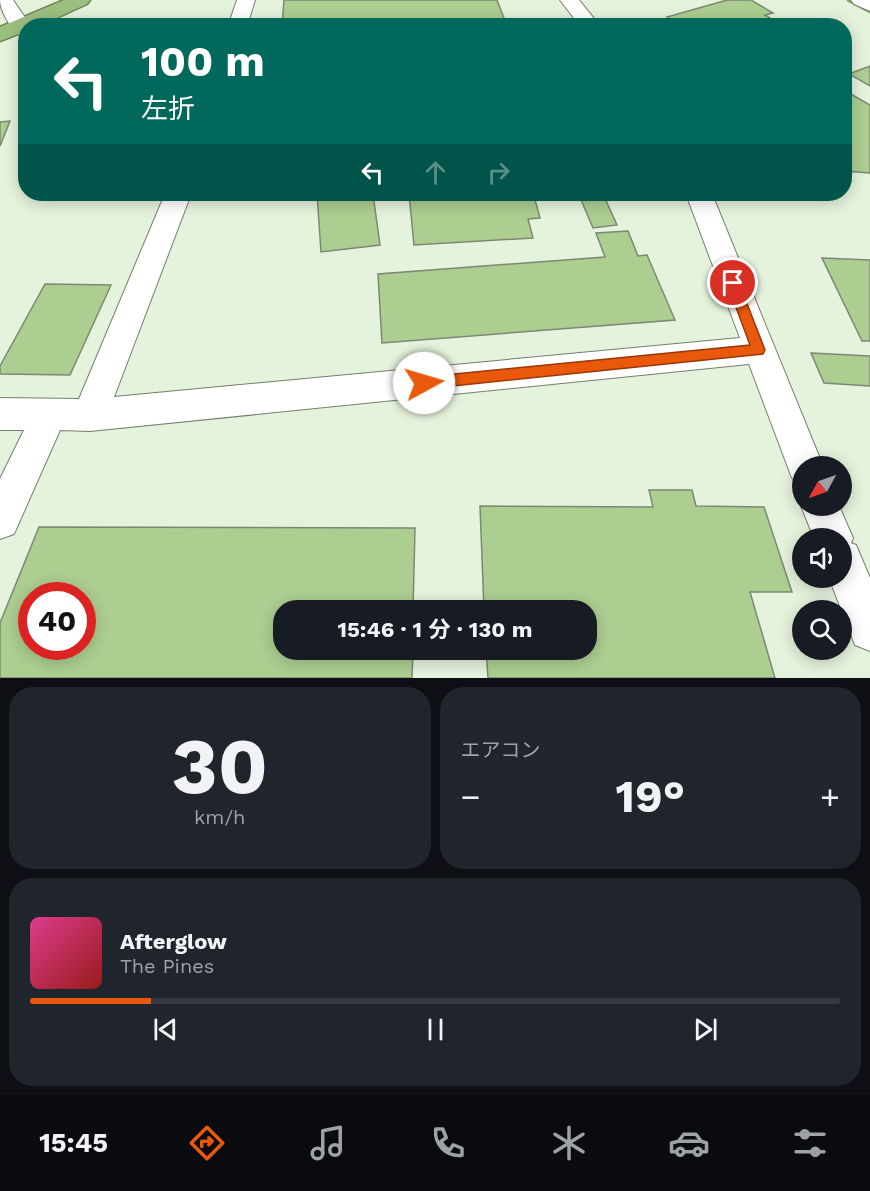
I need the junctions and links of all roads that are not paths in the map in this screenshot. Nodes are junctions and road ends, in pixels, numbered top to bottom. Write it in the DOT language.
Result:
graph roads {
  1 [pos="55,0"];
  2 [pos="80,0"];
  3 [pos="246,0"];
  4 [pos="569,0"];
  5 [pos="860,0"];
  6 [pos="870,5"];
  7 [pos="11,14"];
  8 [pos="240,18"];
  9 [pos="584,18"];
  10 [pos="0,35"];
  11 [pos="174,201"];
  12 [pos="702,201"];
  13 [pos="758,350"];
  14 [pos="0,414"];
  15 [pos="50,414"];
  16 [pos="90,416"];
  17 [pos="801,456"];
  18 [pos="0,520"];
  19 [pos="852,584"];
  20 [pos="870,630"];
  1 -- 7 [label="highway"];
  2 -- 7 [label="highway"];
  3 -- 8 [label="street"];
  4 -- 9 [label="street"];
  5 -- 6 [label="street"];
  7 -- 10 [label="highway"];
  11 -- 16 [label="street"];
  12 -- 13 [label="street"];
  13 -- 16 [label="street"];
  13 -- 17 [label="street"];
  14 -- 15 [label="street"];
  15 -- 16 [label="street"];
  15 -- 18 [label="street"];
  19 -- 20 [label="street"];
}
